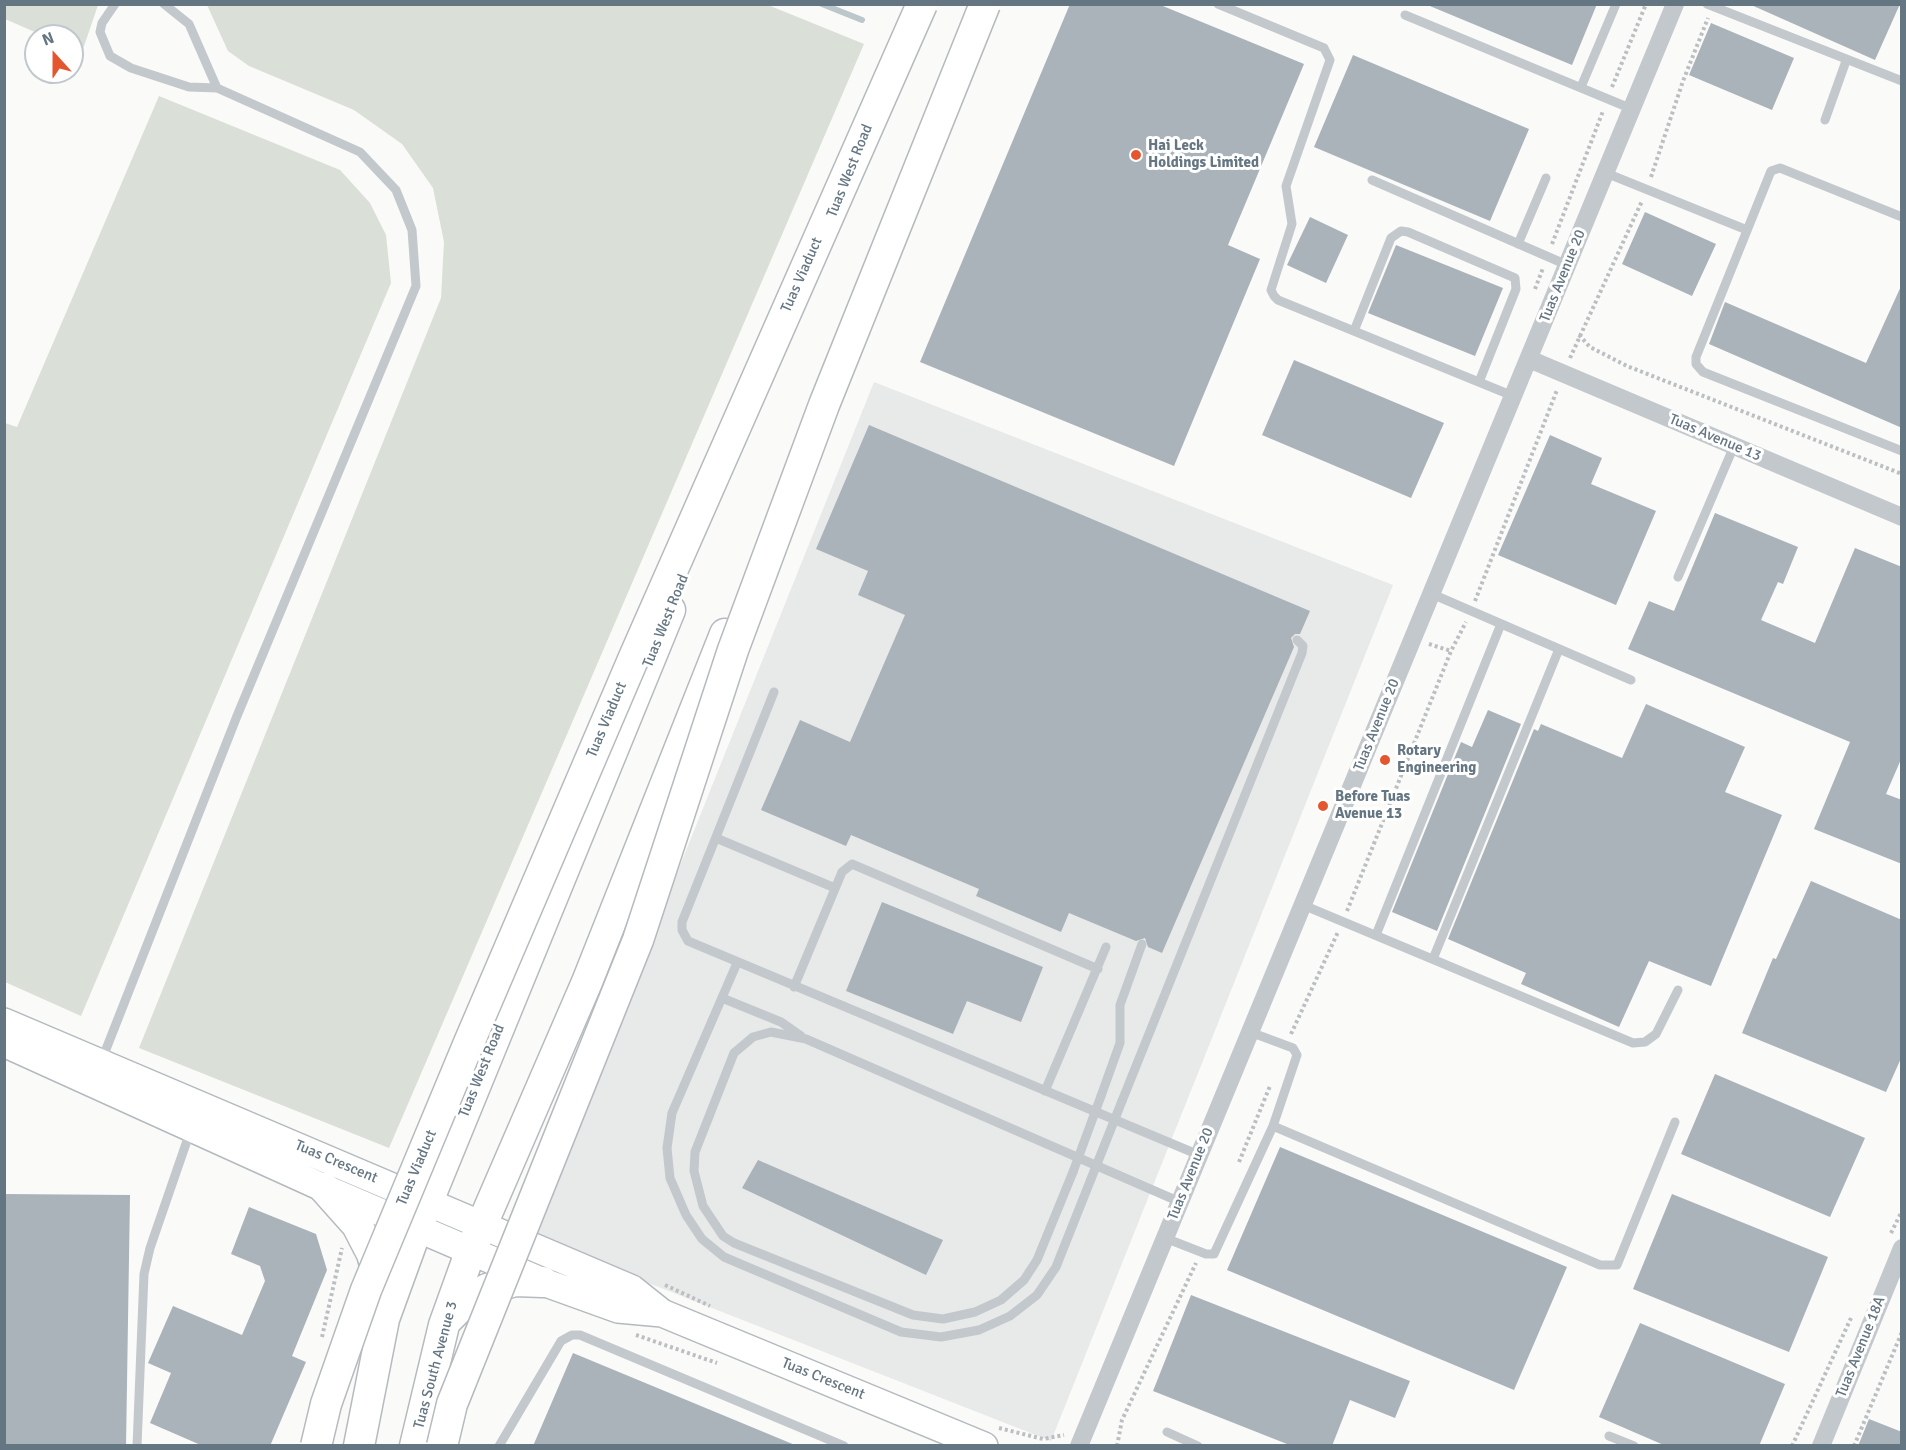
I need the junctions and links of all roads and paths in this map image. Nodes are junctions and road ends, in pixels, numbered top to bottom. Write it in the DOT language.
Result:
graph roads {
  1 [pos="115,4"];
  2 [pos="164,4"];
  3 [pos="920,4"];
  4 [pos="975,4"];
  5 [pos="985,4"];
  6 [pos="1218,4"];
  7 [pos="1616,4"];
  8 [pos="1646,4"];
  9 [pos="1675,4"];
  10 [pos="1709,5"];
  11 [pos="1405,15"];
  12 [pos="1846,61"];
  13 [pos="1901,78"];
  14 [pos="1581,87"];
  15 [pos="217,88"];
  16 [pos="1608,98"];
  17 [pos="1632,109"];
  18 [pos="1825,120"];
  19 [pos="1606,173"];
  20 [pos="1546,178"];
  21 [pos="1372,180"];
  22 [pos="1647,190"];
  23 [pos="1902,218"];
  24 [pos="1747,230"];
  25 [pos="1518,244"];
  26 [pos="1567,266"];
  27 [pos="1354,331"];
  28 [pos="1579,335"];
  29 [pos="1529,358"];
  30 [pos="1563,373"];
  31 [pos="1479,382"];
  32 [pos="1513,396"];
  33 [pos="1734,446"];
  34 [pos="1902,451"];
  35 [pos="1902,474"];
  36 [pos="1902,517"];
  37 [pos="1678,577"];
  38 [pos="1432,594"];
  39 [pos="1472,611"];
  40 [pos="1501,624"];
  41 [pos="1297,640"];
  42 [pos="1559,649"];
  43 [pos="1631,680"];
  44 [pos="774,692"];
  45 [pos="716,838"];
  46 [pos="835,888"];
  47 [pos="1303,905"];
  48 [pos="1343,922"];
  49 [pos="1376,935"];
  50 [pos="1142,944"];
  51 [pos="1106,947"];
  52 [pos="1433,959"];
  53 [pos="737,963"];
  54 [pos="1098,969"];
  55 [pos="794,987"];
  56 [pos="1678,990"];
  57 [pos="722,998"];
  58 [pos="4,1022"];
  59 [pos="1250,1032"];
  60 [pos="806,1039"];
  61 [pos="4,1043"];
  62 [pos="1286,1046"];
  63 [pos="100,1063"];
  64 [pos="1045,1091"];
  65 [pos="197,1116"];
  66 [pos="1675,1122"];
  67 [pos="1273,1126"];
  68 [pos="1199,1155"];
  69 [pos="1235,1173"];
  70 [pos="324,1188"];
  71 [pos="1180,1202"];
  72 [pos="1902,1211"];
  73 [pos="422,1215"];
  74 [pos="476,1238"];
  75 [pos="1165,1238"];
  76 [pos="1894,1245"];
  77 [pos="1201,1252"];
  78 [pos="543,1281"];
  79 [pos="1857,1307"];
  80 [pos="662,1313"];
  81 [pos="384,1319"];
  82 [pos="444,1325"];
  83 [pos="627,1332"];
  84 [pos="1902,1332"];
  85 [pos="719,1363"];
  86 [pos="1167,1432"];
  87 [pos="1609,1436"];
  88 [pos="137,1446"];
  89 [pos="316,1446"];
  90 [pos="360,1446"];
  91 [pos="416,1446"];
  92 [pos="441,1446"];
  93 [pos="499,1446"];
  94 [pos="844,1446"];
  95 [pos="984,1446"];
  96 [pos="1079,1446"];
  97 [pos="1117,1446"];
  98 [pos="1198,1446"];
  99 [pos="1634,1446"];
  100 [pos="1792,1446"];
  101 [pos="1821,1446"];
  102 [pos="1854,1446"];
  1 -- 15 [label="lane"];
  2 -- 15 [label="lane"];
  3 -- 73 [label="main road, Tuas West Road"];
  3 -- 89 [label="main road, Tuas Viaduct, bridge"];
  4 -- 74 [label="main road"];
  5 -- 92 [label="main road, bridge"];
  6 -- 27 [label="lane"];
  7 -- 14 [label="lane"];
  8 -- 16 [label="path"];
  9 -- 17 [label="street, Tuas Avenue 20"];
  10 -- 12 [label="lane"];
  10 -- 22 [label="path"];
  11 -- 14 [label="lane"];
  12 -- 13 [label="lane"];
  12 -- 18 [label="lane"];
  14 -- 16 [label="lane"];
  15 -- 63 [label="lane"];
  16 -- 17 [label="lane"];
  17 -- 19 [label="street, Tuas Avenue 20"];
  19 -- 22 [label="lane"];
  19 -- 26 [label="street, Tuas Avenue 20"];
  20 -- 25 [label="lane"];
  21 -- 25 [label="lane"];
  22 -- 24 [label="lane"];
  22 -- 28 [label="path"];
  23 -- 24 [label="lane"];
  24 -- 34 [label="lane"];
  25 -- 26 [label="lane"];
  26 -- 29 [label="street, Tuas Avenue 20"];
  27 -- 31 [label="lane"];
  27 -- 31 [label="lane"];
  28 -- 30 [label="path"];
  28 -- 35 [label="path"];
  29 -- 30 [label="street, Tuas Avenue 13"];
  29 -- 32 [label="street, Tuas Avenue 20"];
  30 -- 33 [label="street, Tuas Avenue 13"];
  30 -- 39 [label="path"];
  31 -- 32 [label="lane"];
  32 -- 38 [label="street, Tuas Avenue 20"];
  33 -- 36 [label="street, Tuas Avenue 13"];
  33 -- 37 [label="lane"];
  38 -- 39 [label="lane"];
  38 -- 47 [label="street, Tuas Avenue 20"];
  39 -- 40 [label="lane"];
  39 -- 48 [label="path"];
  40 -- 42 [label="lane"];
  40 -- 49 [label="lane"];
  41 -- 57 [label="lane, bridge"];
  42 -- 43 [label="lane"];
  42 -- 52 [label="lane"];
  44 -- 45 [label="lane"];
  45 -- 46 [label="lane"];
  45 -- 53 [label="lane"];
  46 -- 54 [label="lane"];
  46 -- 55 [label="lane"];
  47 -- 48 [label="lane"];
  47 -- 59 [label="street, Tuas Avenue 20"];
  48 -- 49 [label="lane"];
  48 -- 62 [label="path"];
  49 -- 52 [label="lane"];
  50 -- 60 [label="lane, bridge"];
  51 -- 54 [label="lane"];
  52 -- 56 [label="lane"];
  53 -- 55 [label="lane"];
  53 -- 57 [label="lane"];
  54 -- 64 [label="lane"];
  55 -- 64 [label="lane"];
  57 -- 60 [label="lane"];
  58 -- 63 [label="street, Tuas Crescent"];
  59 -- 62 [label="lane"];
  59 -- 68 [label="street, Tuas Avenue 20"];
  60 -- 71 [label="lane"];
  61 -- 65 [label="street, Tuas Crescent"];
  62 -- 67 [label="lane"];
  62 -- 69 [label="path"];
  63 -- 65 [label="street, Tuas Crescent"];
  64 -- 68 [label="lane"];
  65 -- 70 [label="street, Tuas Crescent"];
  65 -- 73 [label="street, Tuas Crescent"];
  65 -- 88 [label="lane"];
  66 -- 67 [label="lane"];
  67 -- 77 [label="lane"];
  68 -- 71 [label="street, Tuas Avenue 20"];
  70 -- 73 [label="street, Tuas Crescent"];
  70 -- 81 [label="main road"];
  71 -- 75 [label="street, Tuas Avenue 20"];
  72 -- 76 [label="path"];
  73 -- 74 [label="street, Tuas Crescent"];
  73 -- 81 [label="main road, Tuas West Road"];
  74 -- 78 [label="street, Tuas Crescent"];
  74 -- 80 [label="street, Tuas Crescent"];
  74 -- 82 [label="main road, Tuas South Avenue 3"];
  75 -- 77 [label="lane"];
  75 -- 96 [label="street, Tuas Avenue 20"];
  76 -- 101 [label="street, Tuas Avenue 18A"];
  77 -- 97 [label="path"];
  78 -- 80 [label="street, Tuas Crescent"];
  78 -- 82 [label="main road"];
  79 -- 100 [label="path"];
  80 -- 95 [label="street, Tuas Crescent"];
  81 -- 90 [label="main road, Tuas West Road"];
  82 -- 91 [label="main road, Tuas South Avenue 3"];
  83 -- 85 [label="path"];
  84 -- 102 [label="path"];
  86 -- 98 [label="lane"];
  87 -- 99 [label="lane"];
  93 -- 94 [label="lane"];
}
